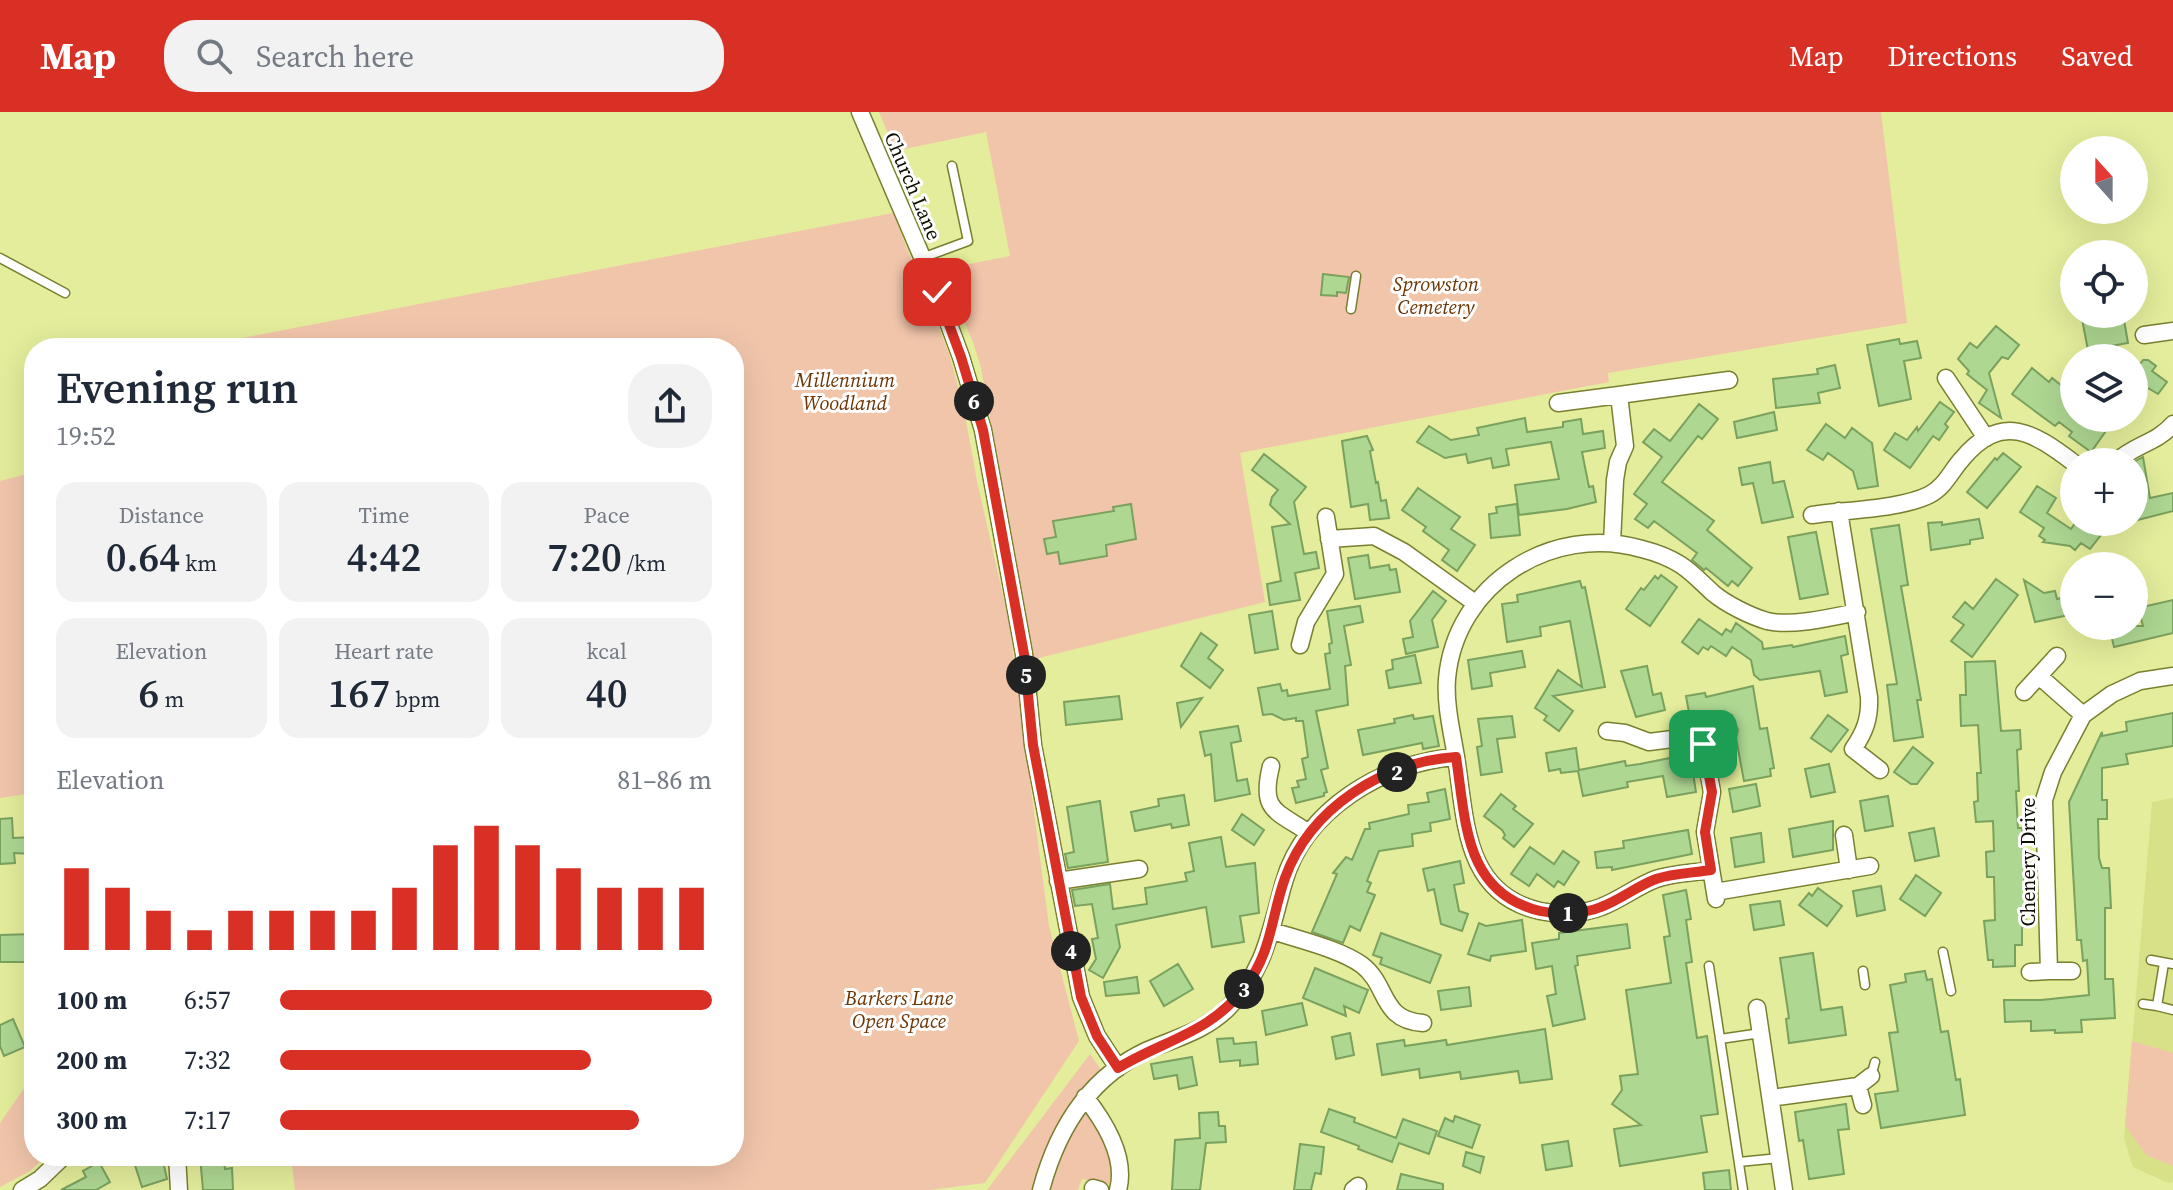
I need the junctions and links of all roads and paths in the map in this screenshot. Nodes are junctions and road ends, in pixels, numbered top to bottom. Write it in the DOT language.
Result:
graph roads {
  1 [pos="860,112"];
  2 [pos="952,166"];
  3 [pos="0,258"];
  4 [pos="921,258"];
  5 [pos="1356,276"];
  6 [pos="65,293"];
  7 [pos="1351,309"];
  8 [pos="2173,331"];
  9 [pos="2144,335"];
  10 [pos="1946,378"];
  11 [pos="1729,380"];
  12 [pos="1619,395"];
  13 [pos="1558,403"];
  14 [pos="2173,424"];
  15 [pos="1986,438"];
  16 [pos="2132,448"];
  17 [pos="2060,454"];
  18 [pos="1839,511"];
  19 [pos="1812,515"];
  20 [pos="1326,517"];
  21 [pos="1329,539"];
  22 [pos="1612,543"];
  23 [pos="1475,603"];
  24 [pos="1857,612"];
  25 [pos="1300,645"];
  26 [pos="2057,656"];
  27 [pos="2039,676"];
  28 [pos="2173,676"];
  29 [pos="2024,692"];
  30 [pos="2083,715"];
  31 [pos="1607,731"];
  32 [pos="1727,732"];
  33 [pos="1702,736"];
  34 [pos="1456,757"];
  35 [pos="1271,766"];
  36 [pos="1880,770"];
  37 [pos="1309,833"];
  38 [pos="1844,835"];
  39 [pos="1870,866"];
  40 [pos="1139,869"];
  41 [pos="1711,870"];
  42 [pos="1849,870"];
  43 [pos="1058,881"];
  44 [pos="1273,931"];
  45 [pos="1943,952"];
  46 [pos="2151,960"];
  47 [pos="2168,964"];
  48 [pos="1709,966"];
  49 [pos="1863,971"];
  50 [pos="2049,971"];
  51 [pos="2072,971"];
  52 [pos="2030,972"];
  53 [pos="1865,985"];
  54 [pos="1951,991"];
  55 [pos="2143,1004"];
  56 [pos="2157,1006"];
  57 [pos="1757,1008"];
  58 [pos="2173,1010"];
  59 [pos="1423,1023"];
  60 [pos="1761,1033"];
  61 [pos="1720,1039"];
  62 [pos="1118,1068"];
  63 [pos="1085,1097"];
  64 [pos="1771,1098"];
  65 [pos="1863,1105"];
  66 [pos="1779,1158"];
  67 [pos="1739,1162"];
  68 [pos="54,1166"];
  69 [pos="178,1166"];
  70 [pos="22,1190"];
  71 [pos="179,1190"];
  72 [pos="1041,1190"];
  73 [pos="1118,1190"];
  74 [pos="1743,1190"];
  75 [pos="1784,1190"];
  1 -- 4 [label="street, Church Lane"];
  2 -- 4 [label="lane"];
  3 -- 6 [label="lane"];
  4 -- 43 [label="street, Church Lane"];
  5 -- 7 [label="lane"];
  8 -- 9 [label="street"];
  10 -- 15 [label="street"];
  11 -- 12 [label="street"];
  12 -- 13 [label="street"];
  12 -- 22 [label="street"];
  14 -- 16 [label="street"];
  15 -- 17 [label="street"];
  15 -- 18 [label="street"];
  18 -- 19 [label="street"];
  18 -- 24 [label="street"];
  20 -- 21 [label="street"];
  21 -- 23 [label="street"];
  21 -- 25 [label="street"];
  22 -- 23 [label="street"];
  22 -- 24 [label="street"];
  23 -- 34 [label="street"];
  24 -- 36 [label="street"];
  26 -- 27 [label="street"];
  27 -- 29 [label="street"];
  27 -- 30 [label="street"];
  28 -- 30 [label="street, Chenery Drive"];
  30 -- 50 [label="street, Chenery Drive"];
  31 -- 33 [label="street"];
  32 -- 33 [label="street"];
  33 -- 41 [label="street"];
  34 -- 37 [label="street"];
  34 -- 41 [label="street"];
  35 -- 37 [label="street"];
  37 -- 44 [label="street"];
  38 -- 42 [label="street"];
  39 -- 42 [label="street"];
  40 -- 43 [label="street"];
  41 -- 42 [label="street"];
  43 -- 62 [label="street, Church Lane"];
  44 -- 59 [label="street"];
  44 -- 62 [label="street"];
  45 -- 54 [label="lane"];
  46 -- 47 [label="lane"];
  47 -- 56 [label="lane"];
  48 -- 61 [label="lane"];
  49 -- 53 [label="lane"];
  50 -- 51 [label="street"];
  50 -- 52 [label="street"];
  55 -- 56 [label="lane"];
  56 -- 58 [label="lane"];
  57 -- 60 [label="street"];
  60 -- 61 [label="lane"];
  60 -- 64 [label="street"];
  61 -- 67 [label="lane"];
  62 -- 63 [label="street"];
  63 -- 72 [label="street"];
  63 -- 73 [label="street"];
  64 -- 65 [label="street"];
  64 -- 66 [label="street"];
  66 -- 67 [label="lane"];
  66 -- 75 [label="street"];
  67 -- 74 [label="lane"];
  68 -- 70 [label="street"];
  69 -- 71 [label="street"];
}
